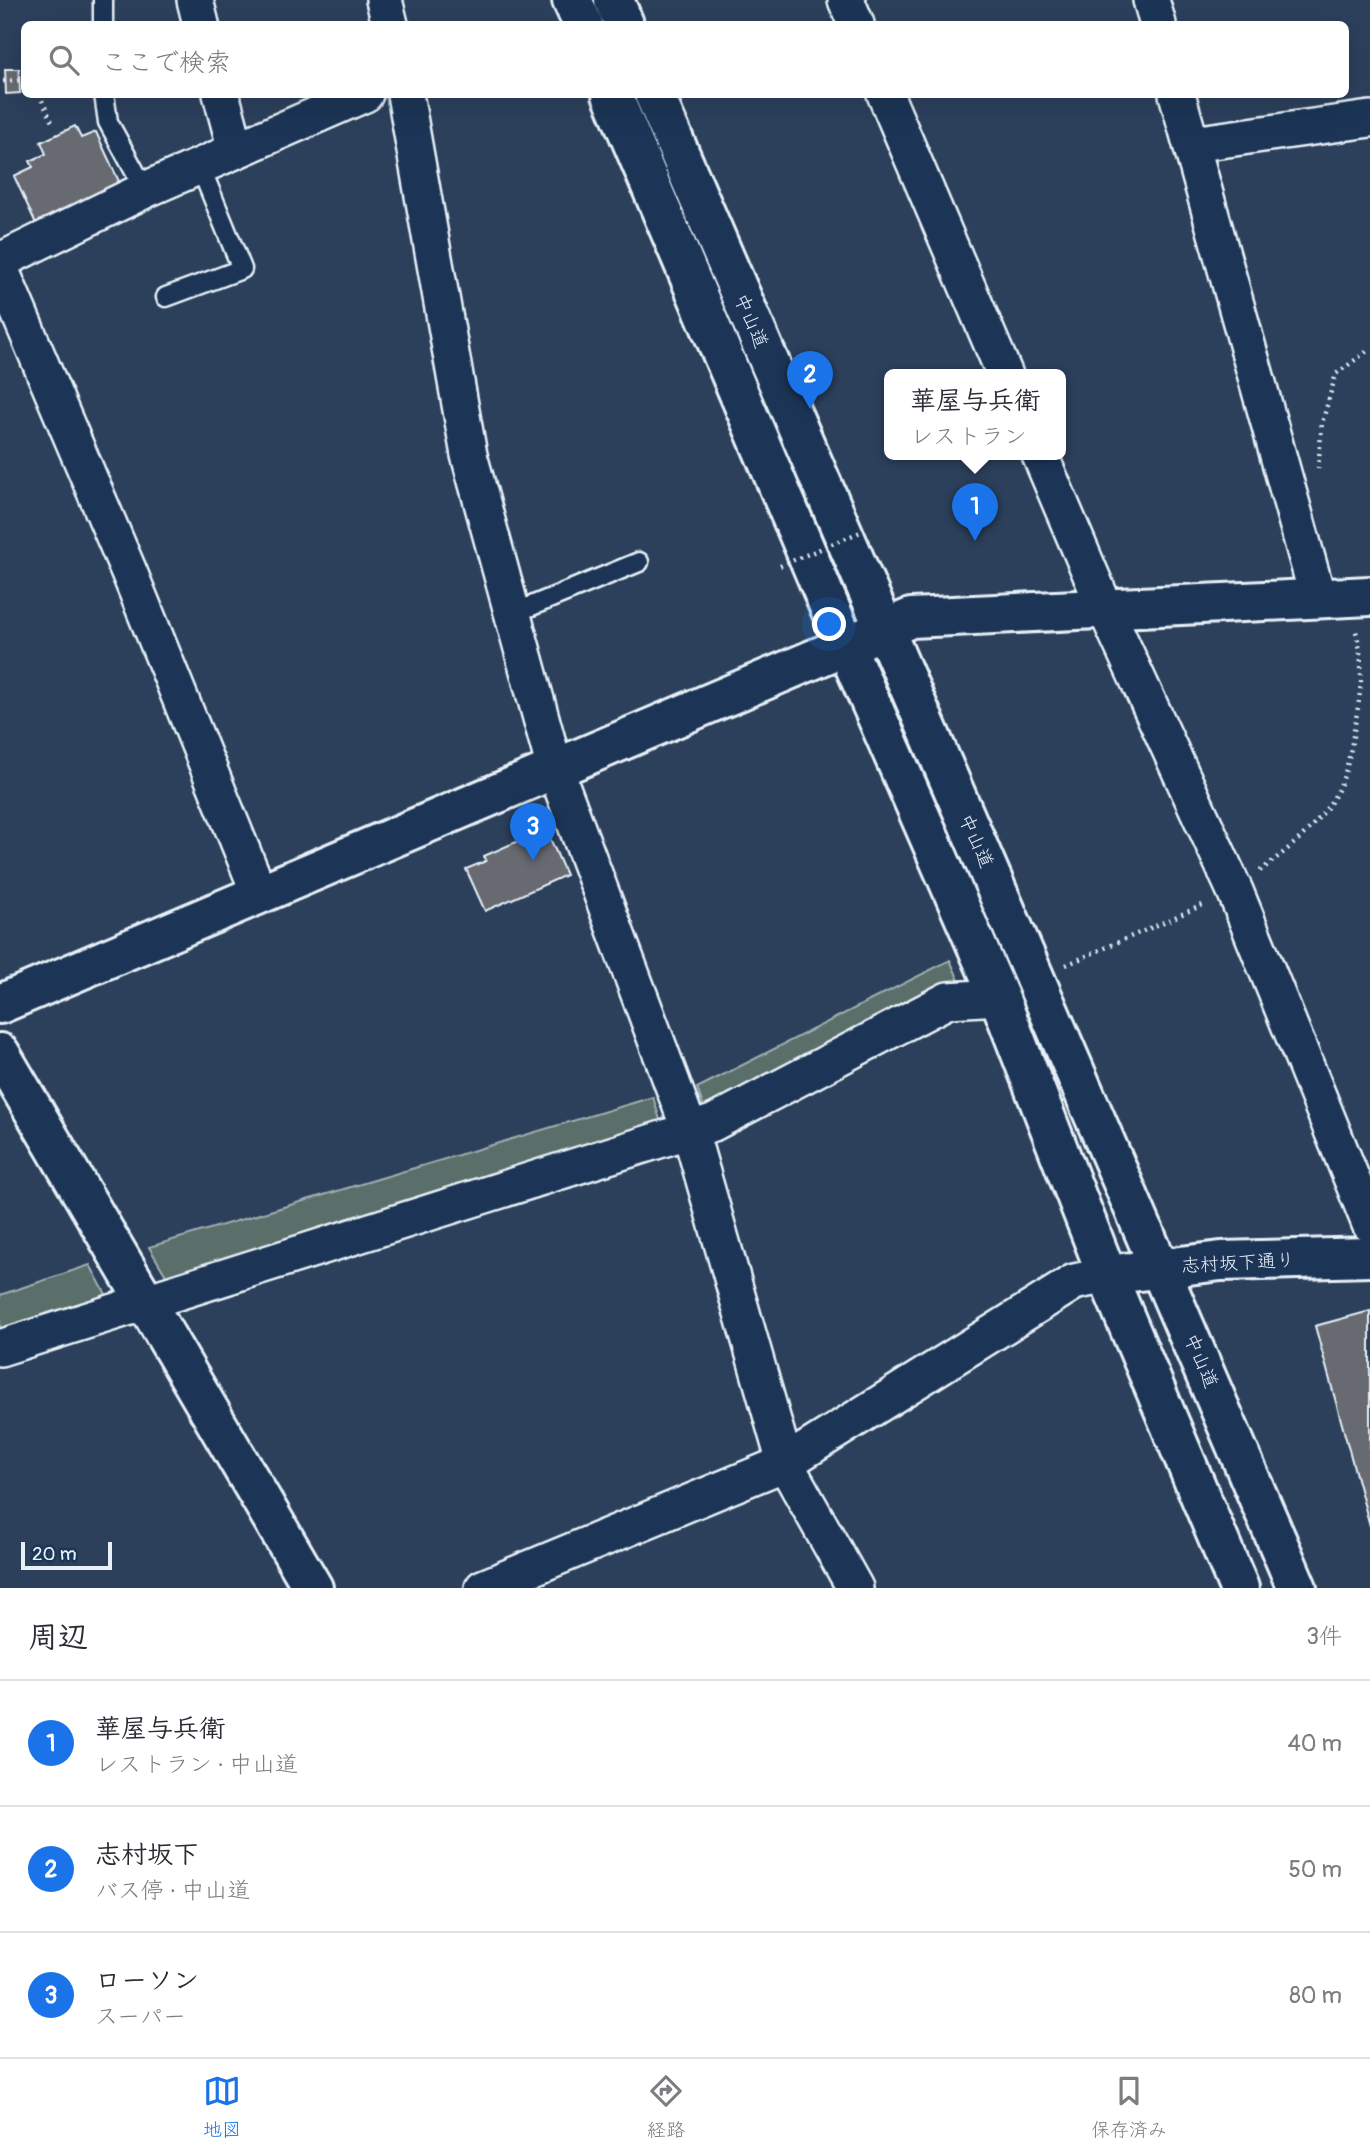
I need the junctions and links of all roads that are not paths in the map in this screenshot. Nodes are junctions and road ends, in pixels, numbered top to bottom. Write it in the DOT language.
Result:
graph roads {
  1 [pos="103,0"];
  2 [pos="195,0"];
  3 [pos="384,0"];
  4 [pos="572,0"];
  5 [pos="614,0"];
  6 [pos="846,0"];
  7 [pos="1151,0"];
  8 [pos="103,21"];
  9 [pos="200,21"];
  10 [pos="389,21"];
  11 [pos="582,21"];
  12 [pos="623,21"];
  13 [pos="855,21"];
  14 [pos="1157,21"];
  15 [pos="104,98"];
  16 [pos="221,98"];
  17 [pos="356,98"];
  18 [pos="406,98"];
  19 [pos="614,98"];
  20 [pos="656,98"];
  21 [pos="887,98"];
  22 [pos="1178,98"];
  23 [pos="1370,119"];
  24 [pos="1192,144"];
  25 [pos="236,150"];
  26 [pos="200,166"];
  27 [pos="145,190"];
  28 [pos="0,261"];
  29 [pos="0,268"];
  30 [pos="166,297"];
  31 [pos="1002,369"];
  32 [pos="1042,460"];
  33 [pos="639,562"];
  34 [pos="1345,597"];
  35 [pos="1105,608"];
  36 [pos="512,614"];
  37 [pos="883,629"];
  38 [pos="846,646"];
  39 [pos="555,769"];
  40 [pos="260,895"];
  41 [pos="999,996"];
  42 [pos="0,1004"];
  43 [pos="0,1053"];
  44 [pos="690,1131"];
  45 [pos="1370,1224"];
  46 [pos="1370,1257"];
  47 [pos="1162,1268"];
  48 [pos="1107,1275"];
  49 [pos="145,1302"];
  50 [pos="0,1348"];
  51 [pos="785,1463"];
  52 [pos="313,1588"];
  53 [pos="483,1588"];
  54 [pos="855,1588"];
  55 [pos="1239,1588"];
  56 [pos="1297,1588"];
  1 -- 8 [label="lane"];
  2 -- 9 [label="street"];
  3 -- 10 [label="street"];
  4 -- 11 [label="main road"];
  5 -- 12 [label="main road"];
  6 -- 13 [label="street"];
  7 -- 14 [label="street"];
  15 -- 27 [label="lane"];
  16 -- 25 [label="street"];
  17 -- 25 [label="street"];
  18 -- 36 [label="street"];
  19 -- 38 [label="main road, 中山道"];
  20 -- 37 [label="main road, 中山道"];
  21 -- 31 [label="street"];
  22 -- 24 [label="street"];
  23 -- 24 [label="street"];
  24 -- 34 [label="street"];
  25 -- 26 [label="street"];
  26 -- 27 [label="street"];
  26 -- 30 [label="lane"];
  27 -- 28 [label="street"];
  29 -- 40 [label="street"];
  32 -- 35 [label="street"];
  33 -- 36 [label="lane"];
  34 -- 35 [label="main road"];
  35 -- 37 [label="main road"];
  35 -- 45 [label="street"];
  36 -- 39 [label="street"];
  37 -- 38 [label="main road"];
  37 -- 47 [label="main road, 中山道"];
  38 -- 39 [label="main road"];
  38 -- 41 [label="main road, 中山道"];
  39 -- 40 [label="main road"];
  39 -- 44 [label="street"];
  40 -- 42 [label="main road"];
  41 -- 44 [label="street"];
  41 -- 48 [label="main road, 中山道"];
  43 -- 49 [label="main road"];
  44 -- 49 [label="street"];
  44 -- 51 [label="street"];
  46 -- 47 [label="main road, 志村坂下通り"];
  47 -- 48 [label="main road, 志村坂下通り"];
  47 -- 56 [label="main road, 中山道"];
  48 -- 51 [label="street"];
  48 -- 55 [label="main road, 中山道"];
  49 -- 50 [label="street"];
  49 -- 52 [label="main road"];
  51 -- 53 [label="street"];
  51 -- 54 [label="street"];
}
